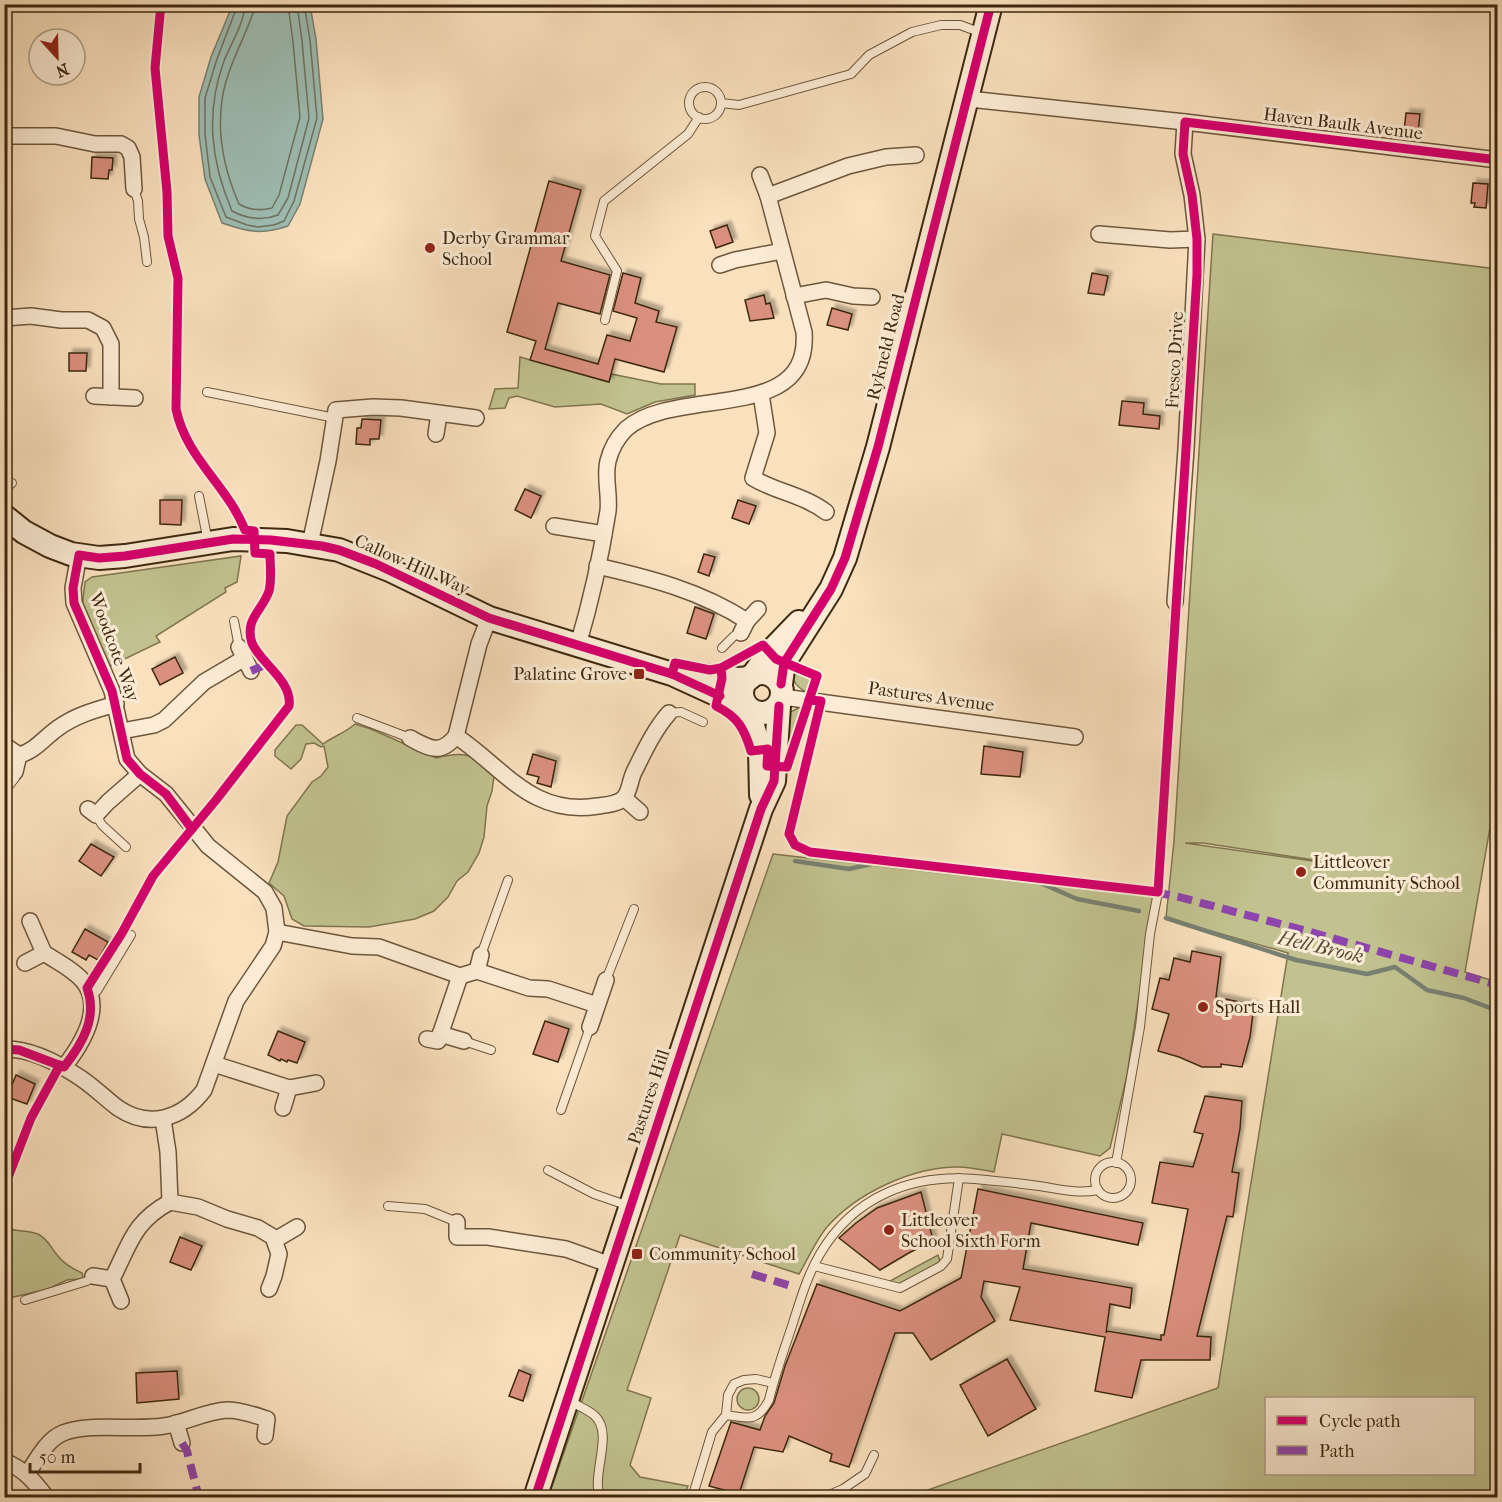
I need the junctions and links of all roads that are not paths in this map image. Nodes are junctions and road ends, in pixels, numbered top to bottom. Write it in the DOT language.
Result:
graph roads {
  1 [pos="992,4"];
  2 [pos="983,33"];
  3 [pos="969,99"];
  4 [pos="721,103"];
  5 [pos="699,117"];
  6 [pos="1185,122"];
  7 [pos="4,136"];
  8 [pos="916,155"];
  9 [pos="1497,160"];
  10 [pos="760,175"];
  11 [pos="134,189"];
  12 [pos="768,196"];
  13 [pos="1099,234"];
  14 [pos="1197,239"];
  15 [pos="782,251"];
  16 [pos="147,262"];
  17 [pos="720,265"];
  18 [pos="794,296"];
  19 [pos="872,297"];
  20 [pos="4,318"];
  21 [pos="605,321"];
  22 [pos="207,392"];
  23 [pos="761,394"];
  24 [pos="94,396"];
  25 [pos="111,397"];
  26 [pos="135,399"];
  27 [pos="439,414"];
  28 [pos="335,418"];
  29 [pos="476,418"];
  30 [pos="436,434"];
  31 [pos="12,483"];
  32 [pos="4,490"];
  33 [pos="199,496"];
  34 [pos="826,512"];
  35 [pos="4,516"];
  36 [pos="554,526"];
  37 [pos="604,534"];
  38 [pos="209,542"];
  39 [pos="309,544"];
  40 [pos="79,555"];
  41 [pos="597,566"];
  42 [pos="831,589"];
  43 [pos="1174,602"];
  44 [pos="763,606"];
  45 [pos="489,618"];
  46 [pos="234,621"];
  47 [pos="744,627"];
  48 [pos="578,645"];
  49 [pos="722,648"];
  50 [pos="244,659"];
  51 [pos="672,674"];
  52 [pos="751,676"];
  53 [pos="781,696"];
  54 [pos="116,704"];
  55 [pos="746,706"];
  56 [pos="669,713"];
  57 [pos="357,718"];
  58 [pos="703,722"];
  59 [pos="122,731"];
  60 [pos="456,736"];
  61 [pos="1075,737"];
  62 [pos="410,738"];
  63 [pos="4,745"];
  64 [pos="19,755"];
  65 [pos="15,772"];
  66 [pos="140,774"];
  67 [pos="4,792"];
  68 [pos="624,798"];
  69 [pos="761,809"];
  70 [pos="92,812"];
  71 [pos="640,812"];
  72 [pos="126,847"];
  73 [pos="508,880"];
  74 [pos="634,909"];
  75 [pos="30,921"];
  76 [pos="277,932"];
  77 [pos="131,935"];
  78 [pos="44,953"];
  79 [pos="481,955"];
  80 [pos="25,963"];
  81 [pos="477,971"];
  82 [pos="460,976"];
  83 [pos="606,980"];
  84 [pos="89,994"];
  85 [pos="597,1005"];
  86 [pos="590,1027"];
  87 [pos="464,1041"];
  88 [pos="4,1049"];
  89 [pos="490,1050"];
  90 [pos="214,1064"];
  91 [pos="64,1067"];
  92 [pos="316,1083"];
  93 [pos="289,1088"];
  94 [pos="284,1108"];
  95 [pos="561,1110"];
  96 [pos="164,1119"];
  97 [pos="1116,1163"];
  98 [pos="548,1170"];
  99 [pos="959,1178"];
  100 [pos="1098,1190"];
  101 [pos="170,1202"];
  102 [pos="388,1206"];
  103 [pos="630,1207"];
  104 [pos="457,1222"];
  105 [pos="297,1227"];
  106 [pos="275,1240"];
  107 [pos="610,1265"];
  108 [pos="814,1266"];
  109 [pos="93,1276"];
  110 [pos="112,1279"];
  111 [pos="269,1289"];
  112 [pos="26,1300"];
  113 [pos="121,1301"];
  114 [pos="773,1383"];
  115 [pos="567,1399"];
  116 [pos="726,1415"];
  117 [pos="176,1423"];
  118 [pos="265,1436"];
  119 [pos="182,1443"];
  120 [pos="874,1455"];
  121 [pos="4,1461"];
  122 [pos="27,1474"];
  123 [pos="47,1497"];
  124 [pos="535,1497"];
  125 [pos="600,1497"];
  126 [pos="692,1497"];
  127 [pos="822,1497"];
  1 -- 2 [label="street, Rykneld Road"];
  2 -- 3 [label="street, Rykneld Road"];
  2 -- 4 [label="lane"];
  3 -- 6 [label="street, Haven Baulk Avenue"];
  3 -- 42 [label="street, Rykneld Road"];
  4 -- 5 [label="lane"];
  4 -- 5 [label="lane"];
  5 -- 21 [label="lane"];
  6 -- 9 [label="street, Haven Baulk Avenue"];
  6 -- 14 [label="street, Fresco Drive"];
  7 -- 11 [label="street"];
  8 -- 12 [label="street"];
  10 -- 12 [label="street"];
  11 -- 16 [label="lane"];
  12 -- 15 [label="street"];
  13 -- 14 [label="street"];
  14 -- 43 [label="street, Fresco Drive"];
  15 -- 17 [label="street"];
  15 -- 18 [label="street"];
  18 -- 19 [label="street"];
  18 -- 23 [label="street"];
  20 -- 25 [label="street"];
  22 -- 28 [label="lane"];
  23 -- 34 [label="street"];
  23 -- 37 [label="street"];
  24 -- 25 [label="street"];
  25 -- 26 [label="street"];
  27 -- 28 [label="street"];
  27 -- 29 [label="street"];
  27 -- 30 [label="street"];
  28 -- 39 [label="street"];
  31 -- 32 [label="lane"];
  33 -- 38 [label="lane"];
  35 -- 40 [label="street, Callow Hill Way"];
  36 -- 37 [label="street"];
  37 -- 41 [label="street"];
  38 -- 39 [label="street, Callow Hill Way"];
  38 -- 40 [label="street, Callow Hill Way"];
  39 -- 45 [label="street, Callow Hill Way"];
  40 -- 54 [label="street, Woodcote Way"];
  41 -- 47 [label="street"];
  41 -- 48 [label="street"];
  42 -- 52 [label="street, Rykneld Road"];
  42 -- 53 [label="street, Rykneld Road"];
  43 -- 97 [label="lane"];
  44 -- 47 [label="street"];
  45 -- 48 [label="street, Callow Hill Way"];
  45 -- 60 [label="street"];
  46 -- 50 [label="lane"];
  47 -- 49 [label="lane"];
  48 -- 51 [label="street, Callow Hill Way"];
  50 -- 59 [label="street"];
  51 -- 52 [label="street, Callow Hill Way"];
  51 -- 55 [label="street, Callow Hill Way"];
  52 -- 53 [label="street"];
  52 -- 55 [label="street"];
  53 -- 55 [label="street"];
  53 -- 61 [label="street, Pastures Avenue"];
  53 -- 69 [label="street, Pastures Hill"];
  54 -- 59 [label="street, Woodcote Way"];
  54 -- 64 [label="street"];
  55 -- 69 [label="street, Pastures Hill"];
  56 -- 58 [label="lane"];
  56 -- 68 [label="street"];
  57 -- 62 [label="lane"];
  59 -- 66 [label="street, Woodcote Way"];
  60 -- 62 [label="street"];
  60 -- 68 [label="street"];
  63 -- 64 [label="street"];
  64 -- 65 [label="street"];
  65 -- 67 [label="lane"];
  66 -- 70 [label="street"];
  66 -- 76 [label="street, Woodcote Way"];
  68 -- 71 [label="street"];
  69 -- 103 [label="street, Pastures Hill"];
  70 -- 72 [label="lane"];
  73 -- 79 [label="lane"];
  74 -- 83 [label="lane"];
  75 -- 78 [label="street"];
  76 -- 82 [label="street"];
  76 -- 90 [label="street"];
  77 -- 84 [label="lane"];
  78 -- 80 [label="street"];
  78 -- 84 [label="street"];
  79 -- 81 [label="street"];
  81 -- 82 [label="street"];
  81 -- 85 [label="street"];
  82 -- 87 [label="street"];
  83 -- 85 [label="street"];
  84 -- 91 [label="street"];
  85 -- 86 [label="street"];
  86 -- 95 [label="lane"];
  87 -- 89 [label="lane"];
  88 -- 91 [label="street"];
  90 -- 93 [label="street"];
  90 -- 96 [label="street"];
  91 -- 96 [label="street"];
  92 -- 93 [label="street"];
  93 -- 94 [label="street"];
  96 -- 101 [label="street"];
  97 -- 100 [label="lane"];
  97 -- 100 [label="lane"];
  98 -- 103 [label="lane"];
  99 -- 100 [label="lane"];
  99 -- 108 [label="lane"];
  99 -- 108 [label="lane"];
  101 -- 106 [label="street"];
  101 -- 110 [label="street"];
  102 -- 104 [label="lane"];
  103 -- 107 [label="street, Pastures Hill"];
  104 -- 107 [label="street"];
  105 -- 106 [label="street"];
  106 -- 111 [label="street"];
  107 -- 115 [label="street, Pastures Hill"];
  108 -- 114 [label="lane"];
  109 -- 110 [label="street"];
  109 -- 112 [label="lane"];
  110 -- 113 [label="street"];
  114 -- 116 [label="lane"];
  114 -- 116 [label="lane"];
  115 -- 124 [label="street, Pastures Hill"];
  115 -- 125 [label="lane"];
  116 -- 126 [label="lane"];
  117 -- 118 [label="street"];
  117 -- 119 [label="street"];
  117 -- 122 [label="street"];
  120 -- 127 [label="lane"];
  121 -- 122 [label="street"];
  122 -- 123 [label="street"];
}
